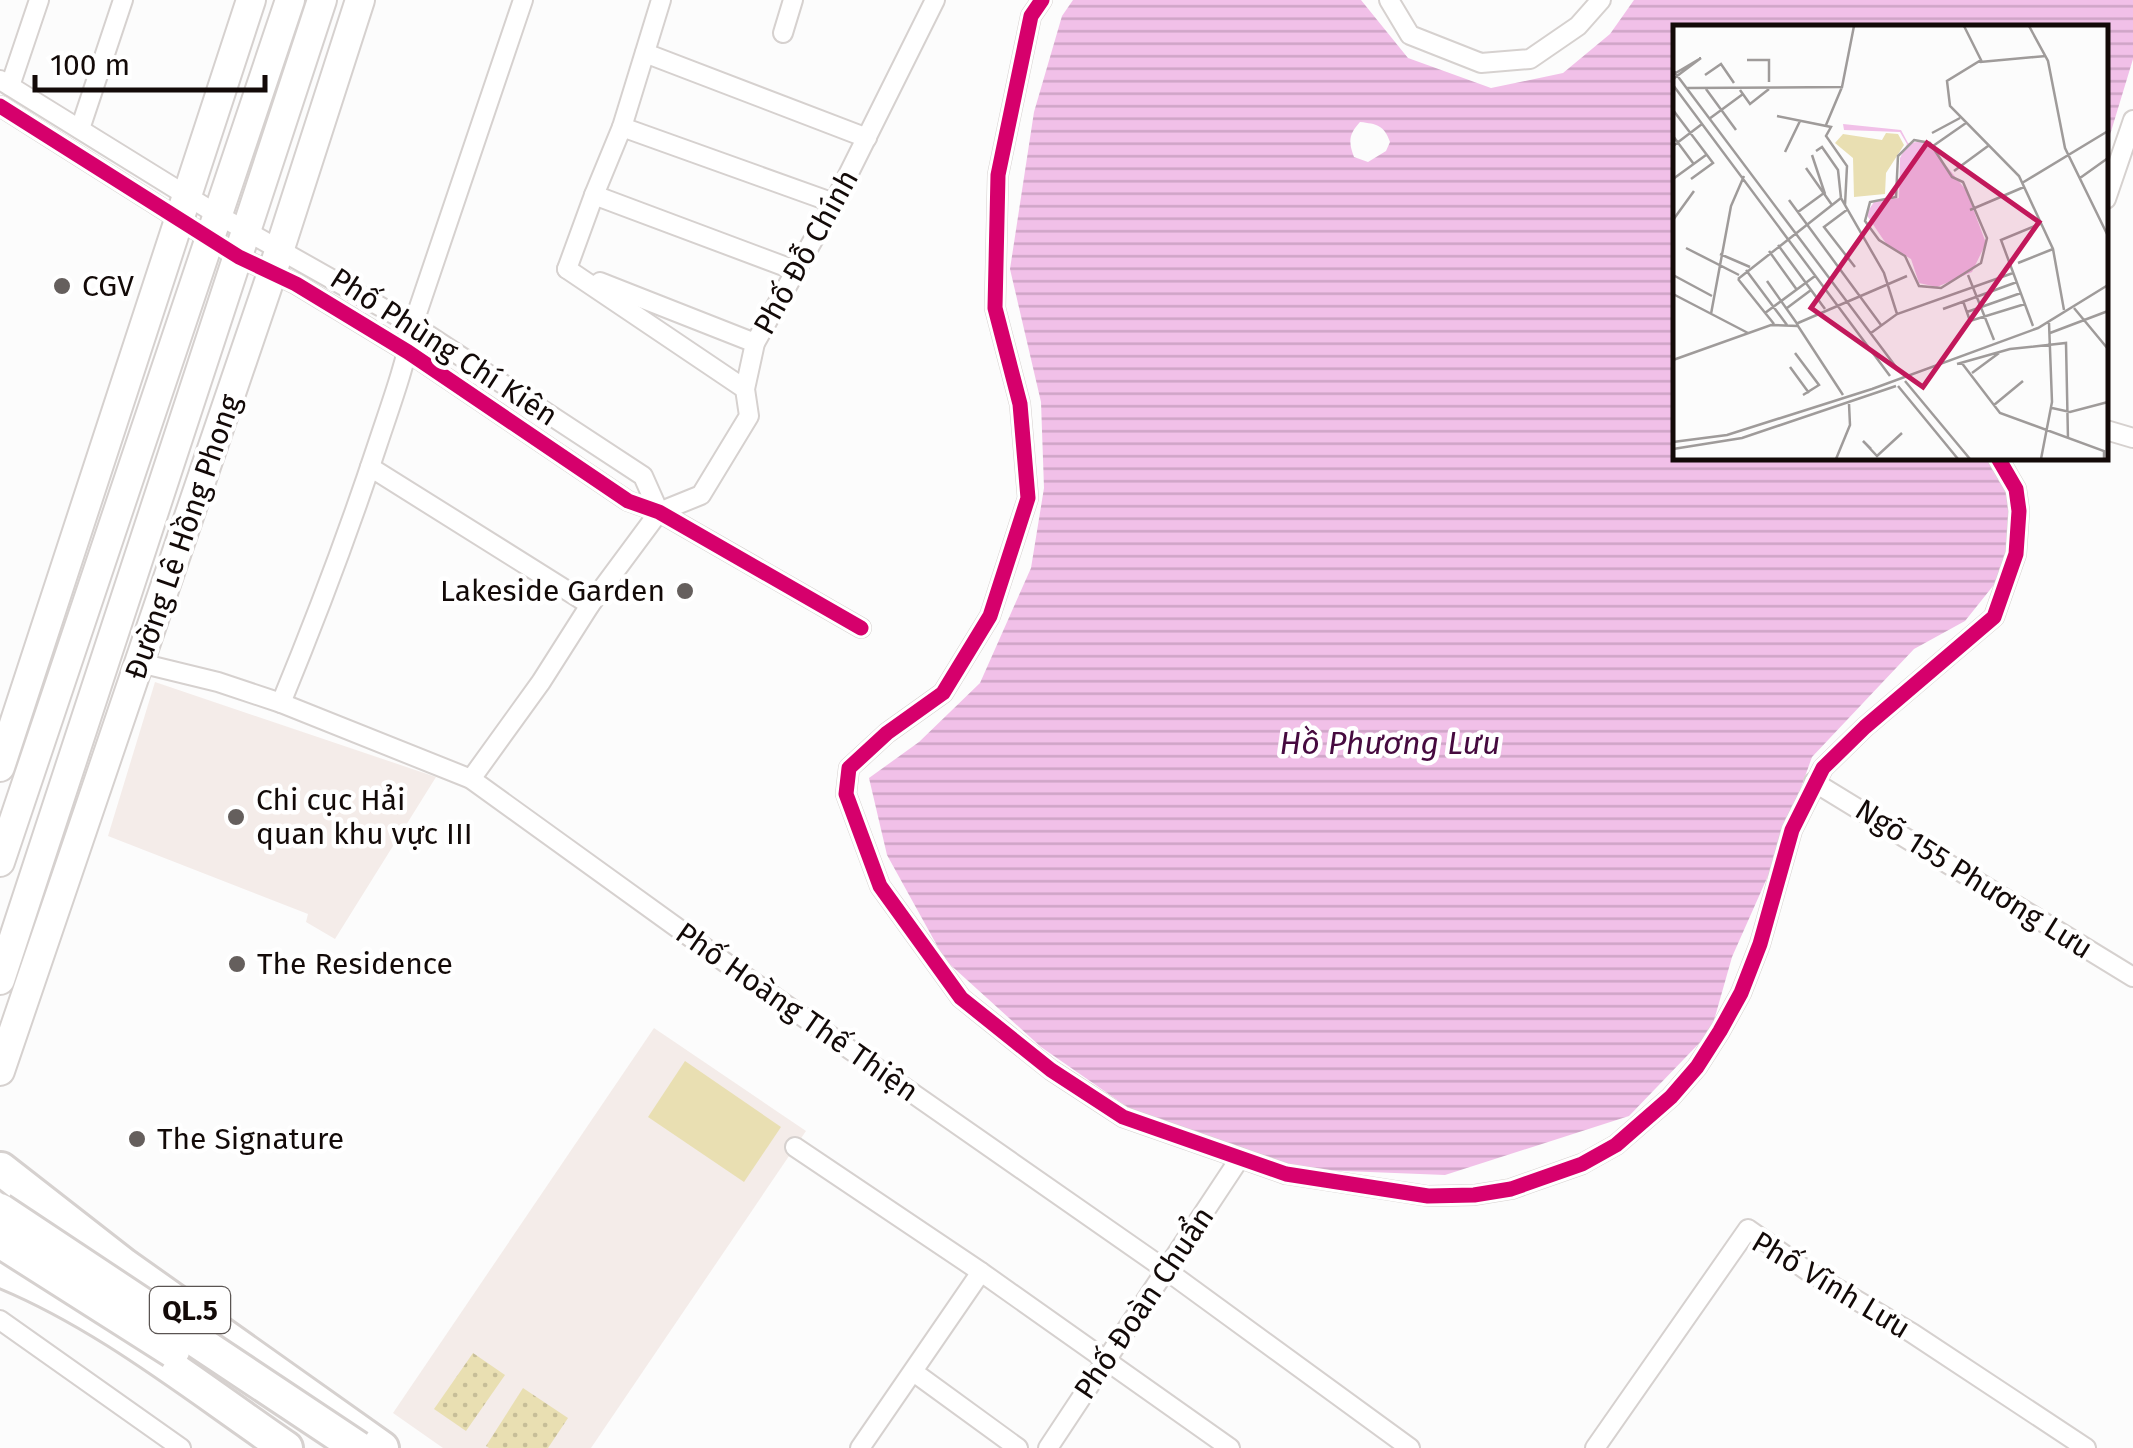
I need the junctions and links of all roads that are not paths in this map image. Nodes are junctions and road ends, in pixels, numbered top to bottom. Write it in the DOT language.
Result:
graph roads {
  1 [pos="38,0"];
  2 [pos="123,0"];
  3 [pos="252,0"];
  4 [pos="290,0"];
  5 [pos="322,0"];
  6 [pos="360,0"];
  7 [pos="524,0"];
  8 [pos="661,0"];
  9 [pos="793,0"];
  10 [pos="935,0"];
  11 [pos="1042,0"];
  12 [pos="1389,0"];
  13 [pos="1602,0"];
  14 [pos="782,33"];
  15 [pos="645,53"];
  16 [pos="11,87"];
  17 [pos="8,111"];
  18 [pos="2133,120"];
  19 [pos="622,127"];
  20 [pos="80,129"];
  21 [pos="867,138"];
  22 [pos="2108,193"];
  23 [pos="594,195"];
  24 [pos="834,203"];
  25 [pos="184,208"];
  26 [pos="214,227"];
  27 [pos="242,244"];
  28 [pos="275,261"];
  29 [pos="567,269"];
  30 [pos="797,270"];
  31 [pos="413,326"];
  32 [pos="756,343"];
  33 [pos="408,352"];
  34 [pos="745,389"];
  35 [pos="2108,431"];
  36 [pos="2133,438"];
  37 [pos="1999,460"];
  38 [pos="370,468"];
  39 [pos="660,512"];
  40 [pos="590,605"];
  41 [pos="862,628"];
  42 [pos="140,663"];
  43 [pos="281,704"];
  44 [pos="0,768"];
  45 [pos="471,779"];
  46 [pos="1814,782"];
  47 [pos="8,814"];
  48 [pos="0,862"];
  49 [pos="2133,977"];
  50 [pos="0,980"];
  51 [pos="0,1071"];
  52 [pos="795,1147"];
  53 [pos="1240,1158"];
  54 [pos="0,1170"];
  55 [pos="0,1210"];
  56 [pos="0,1240"];
  57 [pos="124,1265"];
  58 [pos="0,1270"];
  59 [pos="1166,1270"];
  60 [pos="981,1272"];
  61 [pos="93,1316"];
  62 [pos="0,1320"];
  63 [pos="1106,1360"];
  64 [pos="915,1373"];
  65 [pos="181,1448"];
  66 [pos="286,1448"];
  67 [pos="322,1448"];
  68 [pos="358,1448"];
  69 [pos="382,1448"];
  70 [pos="860,1448"];
  71 [pos="1018,1448"];
  72 [pos="1048,1448"];
  73 [pos="1230,1448"];
  74 [pos="1410,1448"];
  75 [pos="1595,1448"];
  76 [pos="2086,1448"];
  1 -- 16 [label="street"];
  2 -- 20 [label="street"];
  3 -- 25 [label="main road"];
  4 -- 26 [label="main road"];
  5 -- 27 [label="main road, Đường Lê Hồng Phong"];
  6 -- 28 [label="main road, Đường Lê Hồng Phong"];
  7 -- 31 [label="street"];
  8 -- 15 [label="street"];
  9 -- 14 [label="street"];
  10 -- 21 [label="street, Phố Đỗ Chính"];
  11 -- 53 [label="street"];
  12 -- 13 [label="street"];
  15 -- 19 [label="street"];
  15 -- 21 [label="street"];
  16 -- 17 [label="street"];
  16 -- 20 [label="street, Phố Phùng Chí Kiên"];
  17 -- 25 [label="street, Phố Phùng Chí Kiên"];
  18 -- 22 [label="street"];
  19 -- 23 [label="street"];
  19 -- 24 [label="street"];
  20 -- 25 [label="street, Phố Phùng Chí Kiên"];
  21 -- 24 [label="street, Phố Đỗ Chính"];
  23 -- 29 [label="street"];
  23 -- 30 [label="street"];
  24 -- 30 [label="street, Phố Đỗ Chính"];
  25 -- 26 [label="street, Phố Phùng Chí Kiên"];
  25 -- 26 [label="street, Phố Phùng Chí Kiên"];
  25 -- 44 [label="main road"];
  26 -- 27 [label="street, Phố Phùng Chí Kiên"];
  26 -- 27 [label="street, Phố Phùng Chí Kiên"];
  26 -- 47 [label="main road"];
  27 -- 28 [label="street, Phố Phùng Chí Kiên"];
  27 -- 28 [label="street, Phố Phùng Chí Kiên"];
  27 -- 50 [label="main road, Đường Lê Hồng Phong"];
  28 -- 31 [label="street, Phố Phùng Chí Kiên"];
  28 -- 33 [label="street, Phố Phùng Chí Kiên"];
  28 -- 42 [label="main road, Đường Lê Hồng Phong"];
  29 -- 32 [label="street"];
  29 -- 34 [label="street"];
  30 -- 32 [label="street, Phố Đỗ Chính"];
  31 -- 33 [label="street"];
  31 -- 39 [label="street, Phố Phùng Chí Kiên"];
  32 -- 34 [label="street, Phố Đỗ Chính"];
  33 -- 38 [label="street"];
  33 -- 39 [label="street, Phố Phùng Chí Kiên"];
  34 -- 39 [label="street, Phố Đỗ Chính"];
  35 -- 36 [label="street"];
  37 -- 46 [label="street"];
  38 -- 40 [label="street"];
  38 -- 43 [label="street"];
  39 -- 40 [label="street, Phố Đỗ Chính"];
  39 -- 41 [label="street, Phố Phùng Chí Kiên"];
  40 -- 45 [label="street, Phố Đỗ Chính"];
  42 -- 43 [label="street, Phố Hoàng Thế Thiện"];
  42 -- 51 [label="main road, Đường Lê Hồng Phong"];
  43 -- 45 [label="street, Phố Hoàng Thế Thiện"];
  45 -- 59 [label="street, Phố Hoàng Thế Thiện"];
  46 -- 49 [label="street, Ngõ 155 Phương Lưu"];
  46 -- 53 [label="street"];
  47 -- 48 [label="main road"];
  52 -- 60 [label="street"];
  53 -- 59 [label="street, Phố Đoàn Chuẩn"];
  54 -- 57 [label="highway, QL.5"];
  55 -- 68 [label="highway, QL.5, bridge"];
  56 -- 67 [label="highway, QL.5, bridge"];
  57 -- 61 [label="highway"];
  57 -- 69 [label="highway, QL.5"];
  58 -- 61 [label="highway, QL.5"];
  59 -- 63 [label="street, Phố Đoàn Chuẩn"];
  59 -- 74 [label="street, Phố Hoàng Thế Thiện"];
  60 -- 63 [label="street"];
  60 -- 64 [label="street"];
  61 -- 66 [label="highway, QL.5"];
  62 -- 65 [label="street"];
  63 -- 72 [label="street, Phố Đoàn Chuẩn"];
  63 -- 73 [label="street"];
  64 -- 70 [label="street"];
  64 -- 71 [label="street"];
  75 -- 76 [label="street, Phố Vĩnh Lưu"];
}
